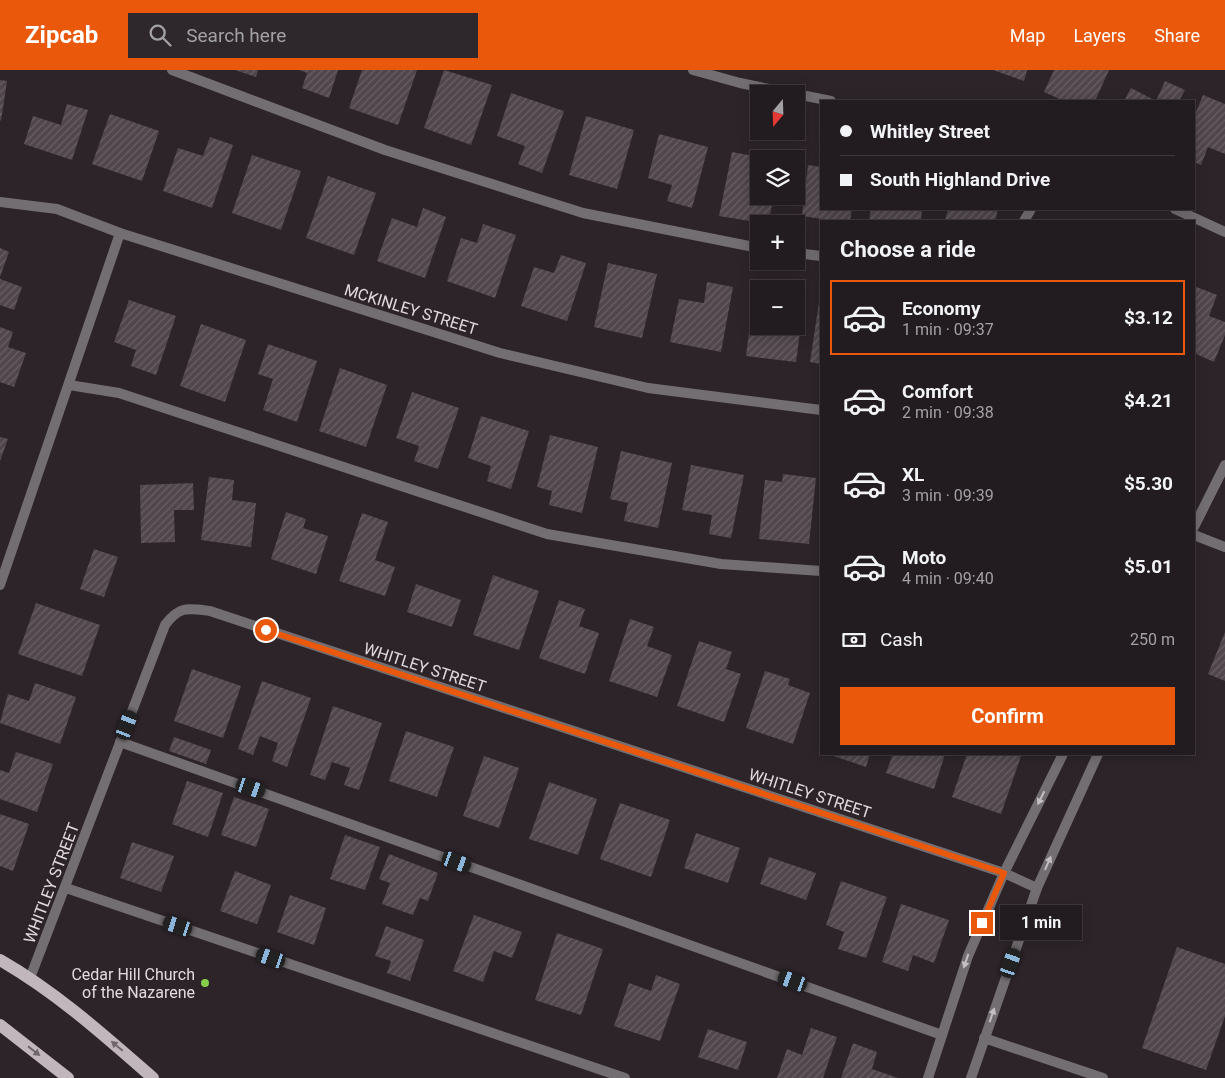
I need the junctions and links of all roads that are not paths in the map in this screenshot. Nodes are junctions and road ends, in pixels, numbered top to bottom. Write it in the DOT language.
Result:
graph roads {
  1 [pos="172,70"];
  2 [pos="693,70"];
  3 [pos="750,85"];
  4 [pos="805,96"];
  5 [pos="826,100"];
  6 [pos="0,202"];
  7 [pos="1177,210"];
  8 [pos="1225,232"];
  9 [pos="120,233"];
  10 [pos="750,246"];
  11 [pos="805,254"];
  12 [pos="820,256"];
  13 [pos="69,385"];
  14 [pos="820,410"];
  15 [pos="1225,465"];
  16 [pos="1195,524"];
  17 [pos="1195,535"];
  18 [pos="1225,547"];
  19 [pos="820,571"];
  20 [pos="0,585"];
  21 [pos="120,742"];
  22 [pos="1063,755"];
  23 [pos="1098,755"];
  24 [pos="1004,873"];
  25 [pos="66,888"];
  26 [pos="1037,888"];
  27 [pos="0,960"];
  28 [pos="30,978"];
  29 [pos="0,1025"];
  30 [pos="942,1034"];
  31 [pos="984,1038"];
  32 [pos="68,1078"];
  33 [pos="154,1078"];
  34 [pos="625,1078"];
  35 [pos="928,1078"];
  36 [pos="971,1078"];
  37 [pos="1103,1078"];
  1 -- 10 [label="street"];
  2 -- 3 [label="street"];
  4 -- 5 [label="street"];
  6 -- 9 [label="street, MCKINLEY STREET"];
  7 -- 8 [label="street"];
  9 -- 13 [label="street"];
  9 -- 14 [label="street, MCKINLEY STREET"];
  11 -- 12 [label="street"];
  13 -- 19 [label="street"];
  13 -- 20 [label="street"];
  15 -- 16 [label="street"];
  17 -- 18 [label="street"];
  21 -- 24 [label="street, WHITLEY STREET"];
  21 -- 25 [label="street, WHITLEY STREET"];
  21 -- 30 [label="street"];
  22 -- 24 [label="street, one-way"];
  26 -- 23 [label="street, one-way"];
  24 -- 26 [label="street, WHITLEY STREET"];
  24 -- 30 [label="street, one-way"];
  25 -- 28 [label="street, WHITLEY STREET"];
  25 -- 34 [label="street"];
  31 -- 26 [label="street, one-way"];
  27 -- 28 [label="main road"];
  33 -- 28 [label="main road, one-way"];
  29 -- 32 [label="main road, one-way"];
  30 -- 35 [label="street"];
  31 -- 36 [label="street"];
  31 -- 37 [label="street"];
}
